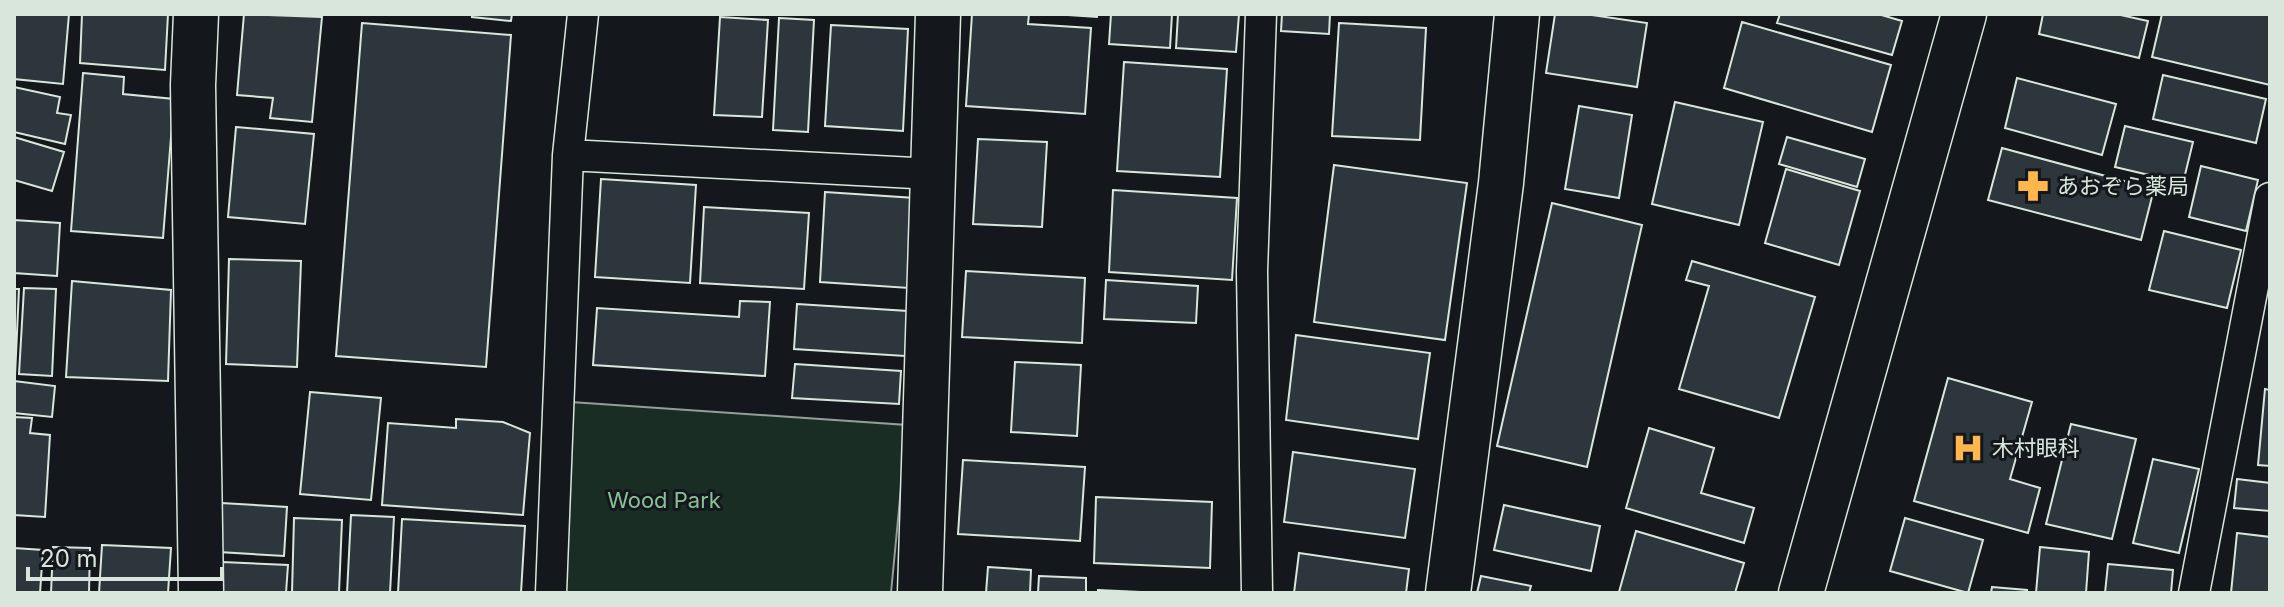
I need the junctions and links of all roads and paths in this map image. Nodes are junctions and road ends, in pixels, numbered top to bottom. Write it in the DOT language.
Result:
graph roads {
  1 [pos="196,14"];
  2 [pos="583,14"];
  3 [pos="938,14"];
  4 [pos="1261,14"];
  5 [pos="1517,14"];
  6 [pos="1964,14"];
  7 [pos="568,155"];
  8 [pos="933,174"];
  9 [pos="2270,198"];
  10 [pos="201,593"];
  11 [pos="551,593"];
  12 [pos="920,593"];
  13 [pos="1257,593"];
  14 [pos="1448,593"];
  15 [pos="1801,593"];
  16 [pos="2194,593"];
  1 -- 10 [label="street"];
  2 -- 7 [label="lane"];
  3 -- 8 [label="street"];
  4 -- 13 [label="lane"];
  5 -- 14 [label="street"];
  6 -- 15 [label="street"];
  7 -- 8 [label="lane"];
  7 -- 11 [label="lane"];
  8 -- 12 [label="street"];
  9 -- 16 [label="lane"];
}
